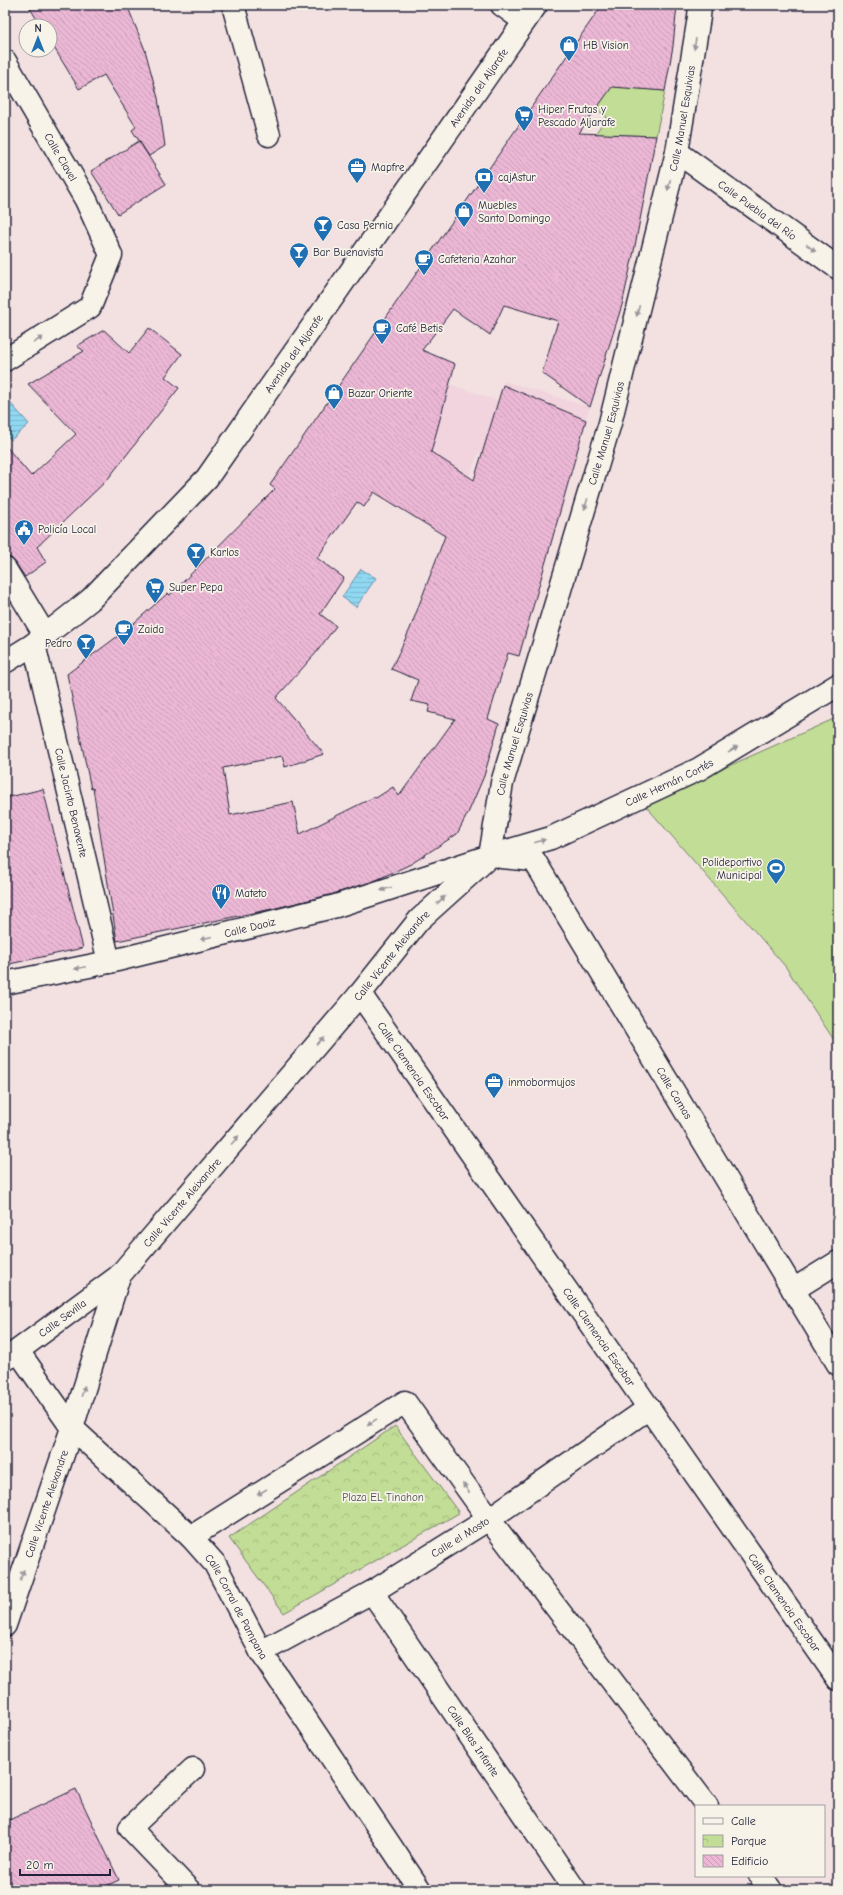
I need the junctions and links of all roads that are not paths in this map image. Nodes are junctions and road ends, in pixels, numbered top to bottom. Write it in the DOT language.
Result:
graph roads {
  1 [pos="234,5"];
  2 [pos="502,5"];
  3 [pos="700,5"];
  4 [pos="530,13"];
  5 [pos="5,61"];
  6 [pos="269,135"];
  7 [pos="677,152"];
  8 [pos="838,268"];
  9 [pos="5,360"];
  10 [pos="5,569"];
  11 [pos="39,639"];
  12 [pos="5,662"];
  13 [pos="838,685"];
  14 [pos="490,856"];
  15 [pos="109,962"];
  16 [pos="5,983"];
  17 [pos="360,994"];
  18 [pos="838,1262"];
  19 [pos="118,1276"];
  20 [pos="793,1290"];
  21 [pos="12,1356"];
  22 [pos="838,1364"];
  23 [pos="649,1408"];
  24 [pos="72,1428"];
  25 [pos="489,1519"];
  26 [pos="191,1537"];
  27 [pos="372,1592"];
  28 [pos="5,1625"];
  29 [pos="261,1652"];
  30 [pos="838,1679"];
  31 [pos="193,1769"];
  32 [pos="706,1805"];
  33 [pos="761,1877"];
  34 [pos="188,1890"];
  35 [pos="420,1890"];
  36 [pos="575,1890"];
  37 [pos="770,1890"];
  1 -- 6 [label="street"];
  2 -- 4 [label="street"];
  3 -- 7 [label="street, Calle Manuel Esquivias, one-way"];
  4 -- 11 [label="street, Avenida del Aljarafe"];
  9 -- 5 [label="street, Calle Clavel, one-way"];
  7 -- 8 [label="street, Calle Puebla del Río, one-way"];
  7 -- 14 [label="street, Calle Manuel Esquivias, one-way"];
  10 -- 11 [label="street, Calle Jacinto Benavente"];
  11 -- 12 [label="street, Avenida del Aljarafe"];
  11 -- 15 [label="street, Calle Jacinto Benavente"];
  14 -- 13 [label="street, Calle Hernán Cortés, one-way"];
  14 -- 15 [label="street, Calle Daoiz, one-way"];
  17 -- 14 [label="street, Calle Vicente Aleixandre, one-way"];
  14 -- 20 [label="street, Calle Camas"];
  15 -- 16 [label="street, Calle Daoiz, one-way"];
  19 -- 17 [label="street, Calle Vicente Aleixandre, one-way"];
  17 -- 23 [label="street, Calle Clemencia Escobar"];
  18 -- 20 [label="street"];
  19 -- 21 [label="street, Calle Sevilla"];
  24 -- 19 [label="street, Calle Vicente Aleixandre, one-way"];
  20 -- 22 [label="street, Calle Camas"];
  21 -- 24 [label="street, Calle Corral de Pampana"];
  23 -- 25 [label="street, Calle el Mosto"];
  23 -- 30 [label="street, Calle Clemencia Escobar"];
  24 -- 26 [label="street, Calle Corral de Pampana"];
  28 -- 24 [label="street, Calle Vicente Aleixandre, one-way"];
  25 -- 26 [label="street, one-way"];
  25 -- 27 [label="street, Calle el Mosto"];
  25 -- 32 [label="street"];
  26 -- 29 [label="street, Calle Corral de Pampana"];
  27 -- 29 [label="street, Calle el Mosto"];
  27 -- 36 [label="street, Calle Blas Infante"];
  29 -- 35 [label="street, Calle Corral de Pampana"];
  31 -- 34 [label="street"];
  33 -- 37 [label="street"];
}
